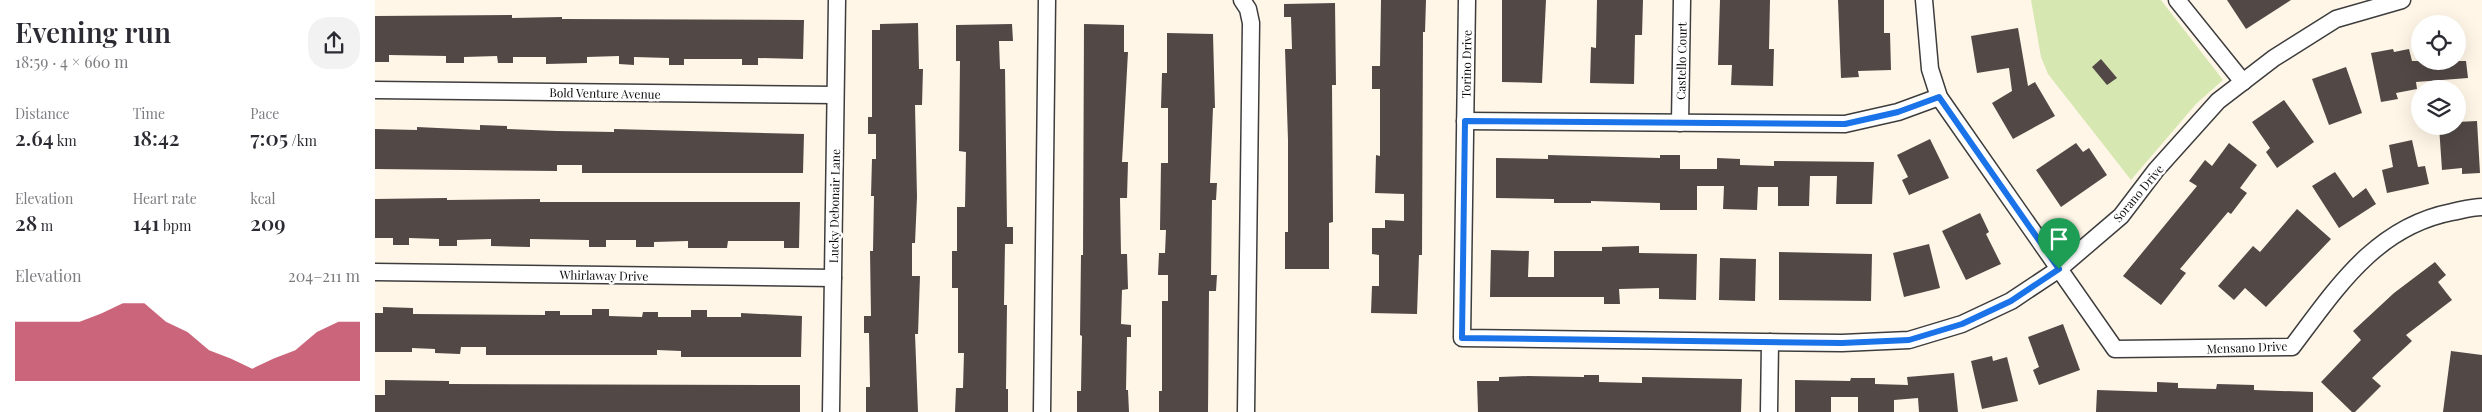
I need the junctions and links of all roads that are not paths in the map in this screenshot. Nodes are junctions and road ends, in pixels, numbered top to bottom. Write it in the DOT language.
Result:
graph roads {
  1 [pos="837,0"];
  2 [pos="1047,0"];
  3 [pos="1242,0"];
  4 [pos="1467,0"];
  5 [pos="1682,0"];
  6 [pos="1925,0"];
  7 [pos="2177,0"];
  8 [pos="2402,0"];
  9 [pos="2243,82"];
  10 [pos="375,90"];
  11 [pos="835,95"];
  12 [pos="1939,97"];
  13 [pos="1465,121"];
  14 [pos="1680,123"];
  15 [pos="2482,207"];
  16 [pos="2059,269"];
  17 [pos="375,272"];
  18 [pos="833,278"];
  19 [pos="1462,338"];
  20 [pos="1770,342"];
  21 [pos="831,412"];
  22 [pos="1042,412"];
  23 [pos="1246,412"];
  24 [pos="1769,412"];
  1 -- 11 [label="street, Lucky Debonair Lane"];
  2 -- 22 [label="street"];
  3 -- 23 [label="street"];
  4 -- 13 [label="street, Torino Drive"];
  5 -- 14 [label="street, Castello Court"];
  6 -- 12 [label="street"];
  7 -- 9 [label="street"];
  8 -- 9 [label="street, Sorano Drive"];
  9 -- 16 [label="street, Sorano Drive"];
  10 -- 11 [label="street, Bold Venture Avenue"];
  11 -- 18 [label="street, Lucky Debonair Lane"];
  12 -- 14 [label="street"];
  12 -- 16 [label="street"];
  13 -- 14 [label="street"];
  13 -- 19 [label="street, Torino Drive"];
  15 -- 16 [label="street, Mensano Drive"];
  16 -- 20 [label="street, Sorano Drive"];
  17 -- 18 [label="street, Whirlaway Drive"];
  18 -- 21 [label="street, Lucky Debonair Lane"];
  19 -- 20 [label="street, Sorano Drive"];
  20 -- 24 [label="street"];
}
